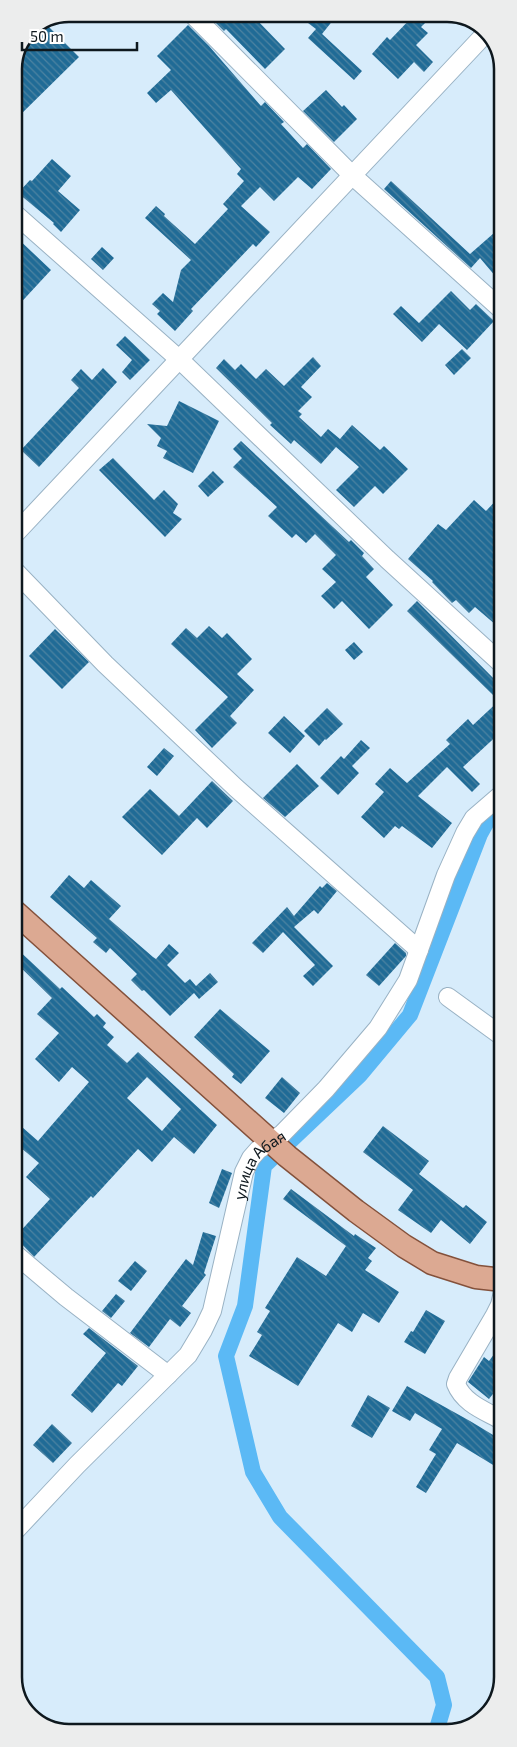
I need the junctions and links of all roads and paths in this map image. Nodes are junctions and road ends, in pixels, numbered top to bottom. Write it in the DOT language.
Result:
graph roads {
  1 [pos="200,22"];
  2 [pos="482,38"];
  3 [pos="353,176"];
  4 [pos="22,220"];
  5 [pos="494,303"];
  6 [pos="180,360"];
  7 [pos="22,527"];
  8 [pos="22,578"];
  9 [pos="494,658"];
  10 [pos="494,801"];
  11 [pos="22,918"];
  12 [pos="419,950"];
  13 [pos="448,997"];
  14 [pos="494,1030"];
  15 [pos="278,1148"];
  16 [pos="22,1260"];
  17 [pos="494,1279"];
  18 [pos="494,1317"];
  19 [pos="168,1375"];
  20 [pos="494,1416"];
  21 [pos="22,1524"];
  1 -- 3 [label="street"];
  2 -- 3 [label="street"];
  3 -- 5 [label="street"];
  3 -- 6 [label="street"];
  4 -- 6 [label="street"];
  6 -- 7 [label="street"];
  6 -- 9 [label="street"];
  8 -- 12 [label="street"];
  10 -- 12 [label="street, улица Абая"];
  11 -- 15 [label="main road"];
  12 -- 15 [label="street, улица Абая"];
  13 -- 14 [label="street"];
  15 -- 17 [label="main road"];
  15 -- 19 [label="street, улица Абая"];
  16 -- 19 [label="street"];
  18 -- 20 [label="street"];
  19 -- 21 [label="street, улица Абая"];
}
